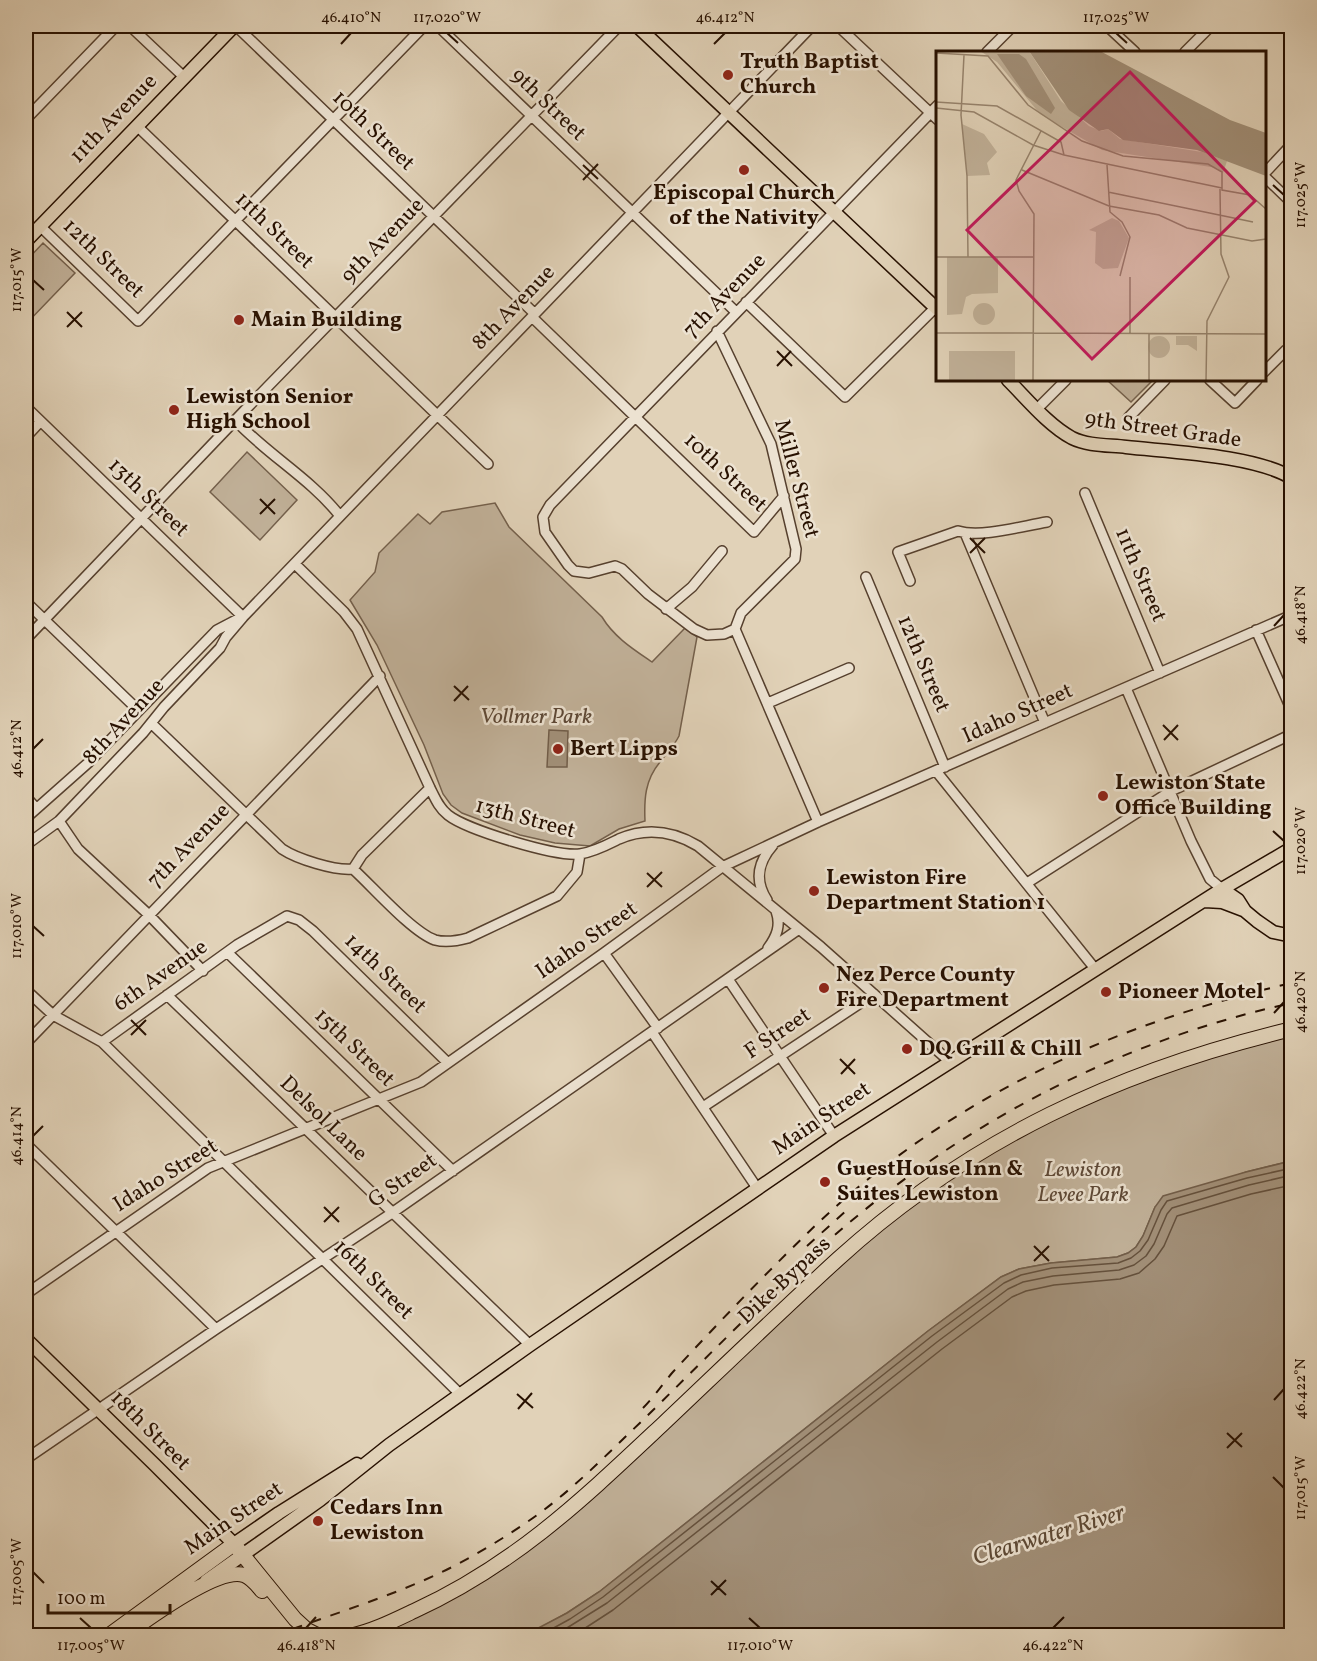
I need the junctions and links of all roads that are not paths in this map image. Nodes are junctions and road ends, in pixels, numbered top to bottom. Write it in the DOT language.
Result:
graph roads {
  1 [pos="116,26"];
  2 [pos="130,26"];
  3 [pos="235,26"];
  4 [pos="424,26"];
  5 [pos="438,26"];
  6 [pos="619,26"];
  7 [pos="637,26"];
  8 [pos="813,26"];
  9 [pos="838,26"];
  10 [pos="1013,26"];
  11 [pos="1107,26"];
  12 [pos="1211,26"];
  13 [pos="988,51"];
  14 [pos="1134,51"];
  15 [pos="1186,51"];
  16 [pos="184,77"];
  17 [pos="936,107"];
  18 [pos="729,112"];
  19 [pos="930,113"];
  20 [pos="532,116"];
  21 [pos="26,118"];
  22 [pos="936,118"];
  23 [pos="332,120"];
  24 [pos="137,126"];
  25 [pos="1292,144"];
  26 [pos="1266,173"];
  27 [pos="1266,177"];
  28 [pos="1292,203"];
  29 [pos="835,211"];
  30 [pos="633,213"];
  31 [pos="434,217"];
  32 [pos="236,220"];
  33 [pos="40,226"];
  34 [pos="26,241"];
  35 [pos="746,302"];
  36 [pos="936,306"];
  37 [pos="936,308"];
  38 [pos="736,312"];
  39 [pos="534,315"];
  40 [pos="335,319"];
  41 [pos="717,331"];
  42 [pos="1286,350"];
  43 [pos="1266,370"];
  44 [pos="1009,381"];
  45 [pos="1065,381"];
  46 [pos="1164,381"];
  47 [pos="1211,381"];
  48 [pos="1256,381"];
  49 [pos="26,407"];
  50 [pos="1037,409"];
  51 [pos="437,416"];
  52 [pos="635,416"];
  53 [pos="1128,418"];
  54 [pos="236,421"];
  55 [pos="40,422"];
  56 [pos="26,437"];
  57 [pos="488,464"];
  58 [pos="1292,478"];
  59 [pos="1085,493"];
  60 [pos="784,496"];
  61 [pos="340,516"];
  62 [pos="142,519"];
  63 [pos="1047,522"];
  64 [pos="965,533"];
  65 [pos="722,551"];
  66 [pos="295,564"];
  67 [pos="866,577"];
  68 [pos="910,580"];
  69 [pos="26,602"];
  70 [pos="666,609"];
  71 [pos="1292,615"];
  72 [pos="243,617"];
  73 [pos="44,620"];
  74 [pos="735,628"];
  75 [pos="1256,630"];
  76 [pos="26,639"];
  77 [pos="849,668"];
  78 [pos="1160,673"];
  79 [pos="380,676"];
  80 [pos="1126,688"];
  81 [pos="768,703"];
  82 [pos="138,710"];
  83 [pos="1292,711"];
  84 [pos="151,723"];
  85 [pos="1045,723"];
  86 [pos="1292,734"];
  87 [pos="941,769"];
  88 [pos="430,788"];
  89 [pos="1171,791"];
  90 [pos="26,797"];
  91 [pos="36,808"];
  92 [pos="246,815"];
  93 [pos="26,818"];
  94 [pos="59,821"];
  95 [pos="818,822"];
  96 [pos="777,841"];
  97 [pos="26,845"];
  98 [pos="1292,849"];
  99 [pos="580,854"];
  100 [pos="1270,861"];
  101 [pos="722,867"];
  102 [pos="353,869"];
  103 [pos="1027,883"];
  104 [pos="1222,889"];
  105 [pos="1238,900"];
  106 [pos="1204,901"];
  107 [pos="775,909"];
  108 [pos="1245,911"];
  109 [pos="149,915"];
  110 [pos="292,917"];
  111 [pos="799,929"];
  112 [pos="1292,936"];
  113 [pos="765,952"];
  114 [pos="228,953"];
  115 [pos="604,953"];
  116 [pos="1096,970"];
  117 [pos="203,971"];
  118 [pos="728,979"];
  119 [pos="26,990"];
  120 [pos="874,993"];
  121 [pos="167,995"];
  122 [pos="53,1015"];
  123 [pos="1292,1029"];
  124 [pos="655,1030"];
  125 [pos="102,1042"];
  126 [pos="26,1043"];
  127 [pos="780,1056"];
  128 [pos="949,1061"];
  129 [pos="448,1063"];
  130 [pos="379,1099"];
  131 [pos="703,1107"];
  132 [pos="305,1128"];
  133 [pos="834,1136"];
  134 [pos="26,1144"];
  135 [pos="224,1160"];
  136 [pos="453,1171"];
  137 [pos="757,1188"];
  138 [pos="392,1213"];
  139 [pos="116,1232"];
  140 [pos="324,1259"];
  141 [pos="26,1294"];
  142 [pos="216,1329"];
  143 [pos="26,1339"];
  144 [pos="530,1346"];
  145 [pos="461,1395"];
  146 [pos="99,1410"];
  147 [pos="26,1459"];
  148 [pos="239,1550"];
  149 [pos="192,1590"];
  150 [pos="295,1620"];
  151 [pos="108,1635"];
  152 [pos="124,1635"];
  153 [pos="315,1635"];
  154 [pos="350,1635"];
  1 -- 21 [label="street"];
  2 -- 16 [label="street"];
  3 -- 16 [label="main road, 11th Avenue"];
  3 -- 23 [label="street, 10th Street"];
  4 -- 23 [label="street"];
  5 -- 20 [label="street, 9th Street"];
  6 -- 20 [label="street, 9th Avenue"];
  7 -- 18 [label="main road"];
  8 -- 18 [label="street, 8th Avenue"];
  9 -- 19 [label="street"];
  10 -- 13 [label="street"];
  11 -- 14 [label="street"];
  12 -- 15 [label="street"];
  16 -- 24 [label="main road, 11th Avenue"];
  17 -- 19 [label="street, 7th Avenue"];
  18 -- 29 [label="main road"];
  18 -- 30 [label="street, 8th Avenue"];
  19 -- 22 [label="street"];
  19 -- 29 [label="street, 7th Avenue"];
  20 -- 30 [label="street, 9th Street"];
  20 -- 31 [label="street, 9th Avenue"];
  23 -- 31 [label="street, 10th Street"];
  23 -- 32 [label="street"];
  24 -- 32 [label="street, 11th Street"];
  24 -- 33 [label="main road, 11th Avenue"];
  25 -- 26 [label="street"];
  27 -- 28 [label="street"];
  29 -- 35 [label="street, 7th Avenue"];
  29 -- 36 [label="main road"];
  30 -- 38 [label="street, 9th Street"];
  30 -- 39 [label="street, 8th Avenue"];
  31 -- 39 [label="street, 10th Street"];
  31 -- 40 [label="street, 9th Avenue"];
  32 -- 33 [label="street, 12th Street"];
  32 -- 40 [label="street, 11th Street"];
  33 -- 34 [label="main road, 11th Avenue"];
  35 -- 37 [label="street"];
  35 -- 38 [label="street, 7th Avenue"];
  38 -- 41 [label="street, 7th Avenue"];
  39 -- 51 [label="street, 8th Avenue"];
  39 -- 52 [label="street, 10th Street"];
  40 -- 51 [label="street, 11th Street"];
  40 -- 54 [label="street, 9th Avenue"];
  41 -- 52 [label="street, 7th Avenue"];
  41 -- 60 [label="street, Miller Street"];
  42 -- 43 [label="street"];
  44 -- 50 [label="main road, 9th Street Grade"];
  45 -- 50 [label="street"];
  46 -- 53 [label="street"];
  47 -- 48 [label="street"];
  49 -- 55 [label="street, 13th Street"];
  50 -- 58 [label="main road, 9th Street Grade"];
  51 -- 57 [label="street, 11th Street"];
  51 -- 61 [label="street, 8th Avenue"];
  52 -- 60 [label="street, 10th Street"];
  52 -- 70 [label="street, 7th Avenue"];
  54 -- 61 [label="street"];
  54 -- 62 [label="street, 9th Avenue"];
  55 -- 56 [label="street"];
  55 -- 62 [label="street, 13th Street"];
  59 -- 78 [label="street, 11th Street"];
  60 -- 74 [label="street, Miller Street"];
  61 -- 66 [label="street, 8th Avenue"];
  62 -- 72 [label="street, 13th Street"];
  62 -- 73 [label="street, 9th Avenue"];
  63 -- 64 [label="street"];
  64 -- 68 [label="street"];
  64 -- 85 [label="street"];
  65 -- 70 [label="street"];
  66 -- 72 [label="street, 8th Avenue"];
  66 -- 79 [label="street, 13th Street"];
  67 -- 87 [label="street, 12th Street"];
  69 -- 73 [label="street"];
  70 -- 74 [label="street"];
  71 -- 75 [label="street, Idaho Street"];
  72 -- 82 [label="street, 8th Avenue"];
  72 -- 84 [label="street, 8th Avenue"];
  73 -- 76 [label="street, 9th Avenue"];
  73 -- 82 [label="street"];
  74 -- 81 [label="street"];
  75 -- 78 [label="street, Idaho Street"];
  75 -- 83 [label="street"];
  77 -- 81 [label="street"];
  78 -- 80 [label="street, Idaho Street"];
  79 -- 88 [label="street, 13th Street"];
  79 -- 92 [label="street, 7th Avenue"];
  80 -- 85 [label="street, Idaho Street"];
  80 -- 89 [label="street"];
  81 -- 95 [label="street"];
  82 -- 91 [label="street, 8th Avenue"];
  84 -- 92 [label="street"];
  84 -- 94 [label="street, 8th Avenue"];
  85 -- 87 [label="street, Idaho Street"];
  86 -- 89 [label="street"];
  87 -- 95 [label="street, Idaho Street"];
  87 -- 103 [label="street, 12th Street"];
  88 -- 99 [label="street, 13th Street"];
  88 -- 102 [label="street"];
  89 -- 103 [label="street"];
  89 -- 104 [label="street"];
  90 -- 91 [label="street"];
  91 -- 93 [label="street, 8th Avenue"];
  92 -- 102 [label="street"];
  92 -- 109 [label="street, 7th Avenue"];
  94 -- 97 [label="street, 8th Avenue"];
  94 -- 109 [label="street"];
  95 -- 96 [label="street, Idaho Street"];
  96 -- 101 [label="street, Idaho Street"];
  96 -- 107 [label="street"];
  98 -- 100 [label="main road, Main Street"];
  99 -- 101 [label="street, 13th Street"];
  99 -- 102 [label="street"];
  100 -- 104 [label="main road, Main Street"];
  100 -- 105 [label="main road"];
  101 -- 107 [label="street, 13th Street"];
  101 -- 115 [label="street, Idaho Street"];
  103 -- 116 [label="street, 12th Street"];
  104 -- 105 [label="main road"];
  104 -- 106 [label="main road, Main Street"];
  105 -- 108 [label="main road"];
  106 -- 108 [label="main road"];
  106 -- 116 [label="main road, Main Street"];
  107 -- 111 [label="street, 13th Street"];
  107 -- 113 [label="street"];
  108 -- 112 [label="main road"];
  109 -- 117 [label="street"];
  109 -- 122 [label="street, 7th Avenue"];
  110 -- 114 [label="street, 6th Avenue"];
  110 -- 129 [label="street, 14th Street"];
  111 -- 113 [label="street, G Street"];
  111 -- 120 [label="street, 13th Street"];
  113 -- 118 [label="street, G Street"];
  114 -- 117 [label="street, 6th Avenue"];
  114 -- 130 [label="street, 15th Street"];
  115 -- 124 [label="street"];
  115 -- 129 [label="street, Idaho Street"];
  116 -- 128 [label="main road, Main Street"];
  117 -- 121 [label="street, 6th Avenue"];
  118 -- 124 [label="street, G Street"];
  118 -- 127 [label="street"];
  119 -- 122 [label="street"];
  120 -- 127 [label="street, F Street"];
  120 -- 128 [label="street, 13th Street"];
  121 -- 125 [label="street, 6th Avenue"];
  121 -- 132 [label="street, Delsol Lane"];
  122 -- 125 [label="street, 6th Avenue"];
  122 -- 126 [label="street, 7th Avenue"];
  123 -- 154 [label="highway, Dike Bypass"];
  124 -- 131 [label="street"];
  124 -- 136 [label="street, G Street"];
  125 -- 135 [label="street, 16th Street"];
  127 -- 131 [label="street, F Street"];
  127 -- 133 [label="street"];
  128 -- 133 [label="main road, Main Street"];
  129 -- 130 [label="street, Idaho Street"];
  130 -- 132 [label="street, Idaho Street"];
  130 -- 136 [label="street, 15th Street"];
  131 -- 137 [label="street"];
  132 -- 135 [label="street, Idaho Street"];
  132 -- 138 [label="street, Delsol Lane"];
  133 -- 137 [label="main road, Main Street"];
  134 -- 139 [label="street"];
  135 -- 139 [label="street, Idaho Street"];
  135 -- 140 [label="street, 16th Street"];
  136 -- 138 [label="street, G Street"];
  137 -- 144 [label="main road, Main Street"];
  138 -- 140 [label="street, G Street"];
  138 -- 144 [label="street, Delsol Lane"];
  139 -- 141 [label="street, Idaho Street"];
  139 -- 142 [label="street"];
  140 -- 142 [label="street, G Street"];
  140 -- 145 [label="street, 16th Street"];
  142 -- 146 [label="street, G Street"];
  143 -- 146 [label="main road, 18th Street"];
  144 -- 145 [label="main road, Main Street"];
  145 -- 148 [label="main road, Main Street"];
  146 -- 147 [label="street, G Street"];
  146 -- 148 [label="main road, 18th Street"];
  148 -- 149 [label="main road, Main Street"];
  148 -- 150 [label="highway"];
  148 -- 151 [label="highway, Main Street"];
  149 -- 150 [label="highway"];
  149 -- 152 [label="highway, Main Street"];
  150 -- 153 [label="highway"];
}
